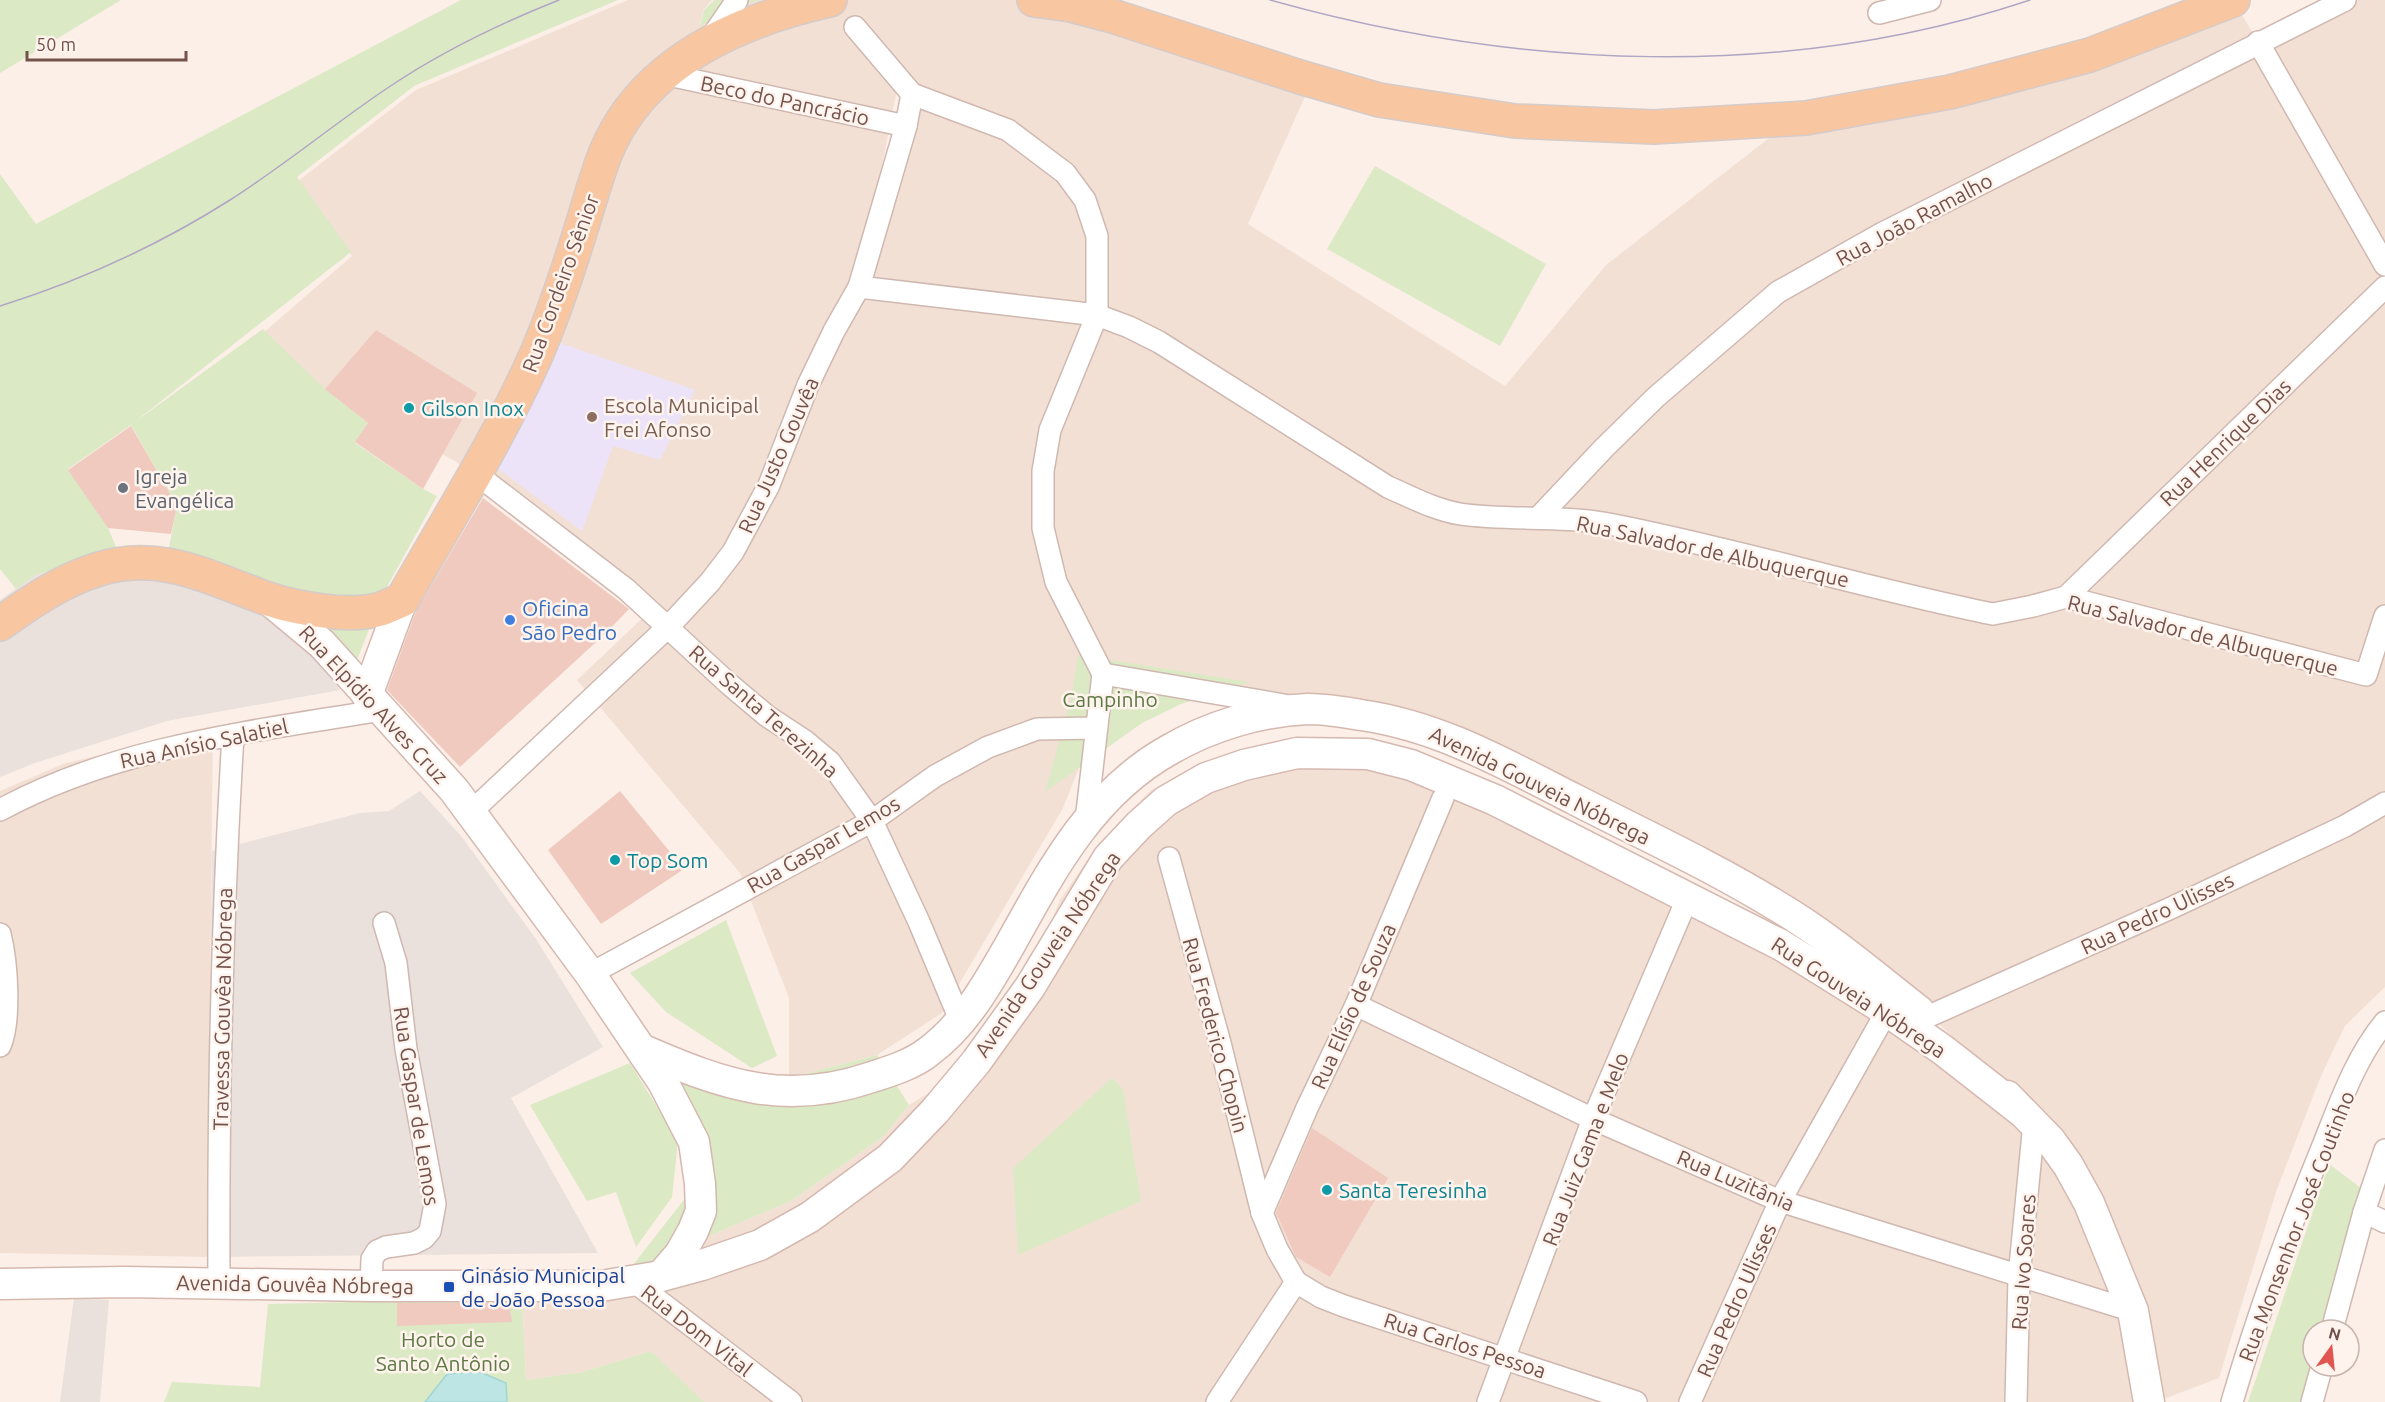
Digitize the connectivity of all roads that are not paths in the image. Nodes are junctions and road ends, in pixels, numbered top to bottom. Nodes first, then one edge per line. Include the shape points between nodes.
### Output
1 (737, 0) edge
2 (830, 0) edge
3 (1034, 0) edge
4 (1930, 0) edge
5 (2232, 0) edge
6 (2345, 0) edge
7 (1880, 13) dead end
8 (855, 27) dead end
9 (708, 42) junction
10 (2258, 42) junction
11 (664, 74) junction
12 (912, 94) junction
13 (906, 126) junction
14 (2385, 265) edge
15 (859, 287) junction
16 (2385, 287) edge
17 (1097, 315) junction
18 (475, 473) junction
19 (1538, 518) junction
20 (2066, 597) junction
21 (267, 598) junction
22 (402, 600) junction
23 (2385, 616) edge
24 (0, 624) edge
25 (669, 626) junction
26 (1102, 674) junction
27 (374, 703) junction
28 (1308, 709) junction
29 (1096, 728) junction
30 (233, 735) junction
31 (1443, 798) dead end
32 (2385, 802) edge
33 (0, 810) edge
34 (471, 812) junction
35 (1086, 820) junction
36 (872, 821) junction
37 (1169, 858) dead end
38 (1688, 897) junction
39 (384, 923) dead end
40 (0, 934) edge
41 (590, 974) junction
42 (1356, 1005) junction
43 (1887, 1011) junction
44 (1926, 1017) junction
45 (961, 1022) junction
46 (2385, 1023) edge
47 (0, 1046) edge
48 (643, 1050) junction
49 (2028, 1117) junction
50 (1593, 1119) junction
51 (2385, 1150) edge
52 (1780, 1201) junction
53 (2364, 1212) junction
54 (1262, 1213) junction
55 (2385, 1222) edge
56 (2019, 1277) junction
57 (647, 1278) junction
58 (1296, 1282) junction
59 (219, 1283) junction
60 (0, 1284) edge
61 (371, 1286) junction
62 (2133, 1311) junction
63 (2335, 1318) edge
64 (1506, 1358) junction
65 (2319, 1378) edge
66 (790, 1402) edge
67 (1217, 1402) edge
68 (1488, 1402) edge
69 (1636, 1402) edge
70 (1690, 1402) edge
71 (2016, 1402) edge
72 (2149, 1402) edge
73 (2232, 1402) edge
74 (2312, 1402) edge

1 - 9 street
2 - 9 main road, Rua Cordeiro Sênior via 757,20
3 - 5 main road via 1109,15 1379,100 1515,121 1654,127 1806,118 1950,92 2090,55
4 - 7 street
6 - 10 street, Rua João Ramalho
8 - 12 street
9 - 11 main road, Rua Cordeiro Sênior
10 - 14 street
10 - 19 street, Rua João Ramalho via 1881,234 1778,292 1656,398
11 - 13 street, Beco do Pancrácio
11 - 18 main road, Rua Cordeiro Sênior via 640,97 606,151 548,328
12 - 13 street, Rua Justo Gouvêa
12 - 17 street via 1008,130 1065,173 1085,200 1097,236
13 - 15 street, Rua Justo Gouvêa
15 - 17 street, Rua Salvador de Albuquerque
15 - 25 street, Rua Justo Gouvêa via 808,386 784,452 754,516 710,582
16 - 20 street, Rua Henrique Dias
17 - 19 street, Rua Salvador de Albuquerque via 1159,342 1388,487 1459,514
17 - 26 street via 1050,430 1042,471 1043,528 1056,582
18 - 22 main road, Rua Cordeiro Sênior
18 - 25 street, Rua Santa Terezinha via 579,551
19 - 20 street, Rua Salvador de Albuquerque via 1609,524 1993,614
20 - 23 street, Rua Salvador de Albuquerque via 2366,675
21 - 22 main road via 348,612 380,609
21 - 24 main road, Rua Elpídio Alves Cruz via 196,570 151,562 123,564 96,569 62,585
21 - 27 street, Rua Elpídio Alves Cruz via 321,644
22 - 27 street, Rua Cordeiro Sênior
25 - 34 street, Rua Justo Gouvêa
25 - 36 street, Rua Santa Terezinha via 736,690 830,762
26 - 28 street
26 - 29 street
27 - 30 street, Rua Anísio Salatiel
27 - 34 street, Rua Elpídio Alves Cruz
28 - 35 street, Avenida Gouveia Nóbrega via 1208,730 1167,751 1123,783
28 - 44 street, Avenida Gouveia Nóbrega via 1384,718 1431,731 1493,758 1777,906 1825,938
29 - 35 street
29 - 36 street, Rua Gaspar Lemos via 1037,729 988,747 934,776
30 - 33 street, Rua Anísio Salatiel via 119,760
30 - 59 street, Travessa Gouvêa Nóbrega via 219,1066
31 - 42 street, Rua Elísio de Souza
32 - 44 street, Rua Pedro Ulisses via 2345,826 2171,908
34 - 41 street, Rua Elpídio Alves Cruz
35 - 45 street, Avenida Gouveia Nóbrega
36 - 41 street, Rua Gaspar Lemos
36 - 45 street, Rua Santa Terezinha
37 - 54 street, Rua Frederico Chopin
38 - 43 street, Rua Gouveia Nóbrega via 1762,934
38 - 50 street, Rua Juiz Gama e Melo
38 - 57 street, Avenida Gouveia Nóbrega via 1470,788 1411,765 1368,754 1297,753 1206,778 1166,801 1108,858 1030,987 976,1062 890,1158 810,1217 760,1245
39 - 61 street, Rua Gaspar de Lemos via 396,963 406,1049 435,1204 430,1231 424,1238 377,1251 372,1259
40 - 47 street via 6,964
41 - 48 street, Rua Elpídio Alves Cruz
42 - 50 street, Rua Luzitânia
42 - 54 street, Rua Elísio de Souza
43 - 49 street, Rua Gouveia Nóbrega
43 - 52 street, Rua Pedro Ulisses
44 - 49 street, Rua Gouveia Nóbrega via 1956,1041
45 - 48 street, Avenida Gouveia Nóbrega via 926,1054 890,1071 850,1085 801,1093 731,1084
46 - 73 street, Rua Monsenhor José Coutinho via 2372,1038 2344,1094 2300,1203
48 - 57 street via 694,1142 701,1211 680,1254
49 - 56 street, Rua Ivo Soares
49 - 62 street, Rua Gouveia Nóbrega via 2068,1165 2089,1203
50 - 52 street, Rua Luzitânia
50 - 64 street, Rua Juiz Gama e Melo
51 - 53 street
52 - 56 street, Rua Luzitânia
52 - 70 street, Rua Pedro Ulisses
53 - 55 street
53 - 63 street
54 - 58 street, Rua Frederico Chopin
56 - 62 street, Rua Luzitânia
56 - 71 street, Rua Ivo Soares
57 - 61 street, Avenida Gouvêa Nóbrega via 573,1287
57 - 66 street, Rua Dom Vital
58 - 64 street, Rua Carlos Pessoa via 1344,1305
58 - 67 street
59 - 60 street, Avenida Gouvêa Nóbrega
59 - 61 street, Avenida Gouvêa Nóbrega
62 - 72 street, Rua Gouveia Nóbrega
64 - 68 street, Rua Juiz Gama e Melo
64 - 69 street, Rua Carlos Pessoa
65 - 74 street

